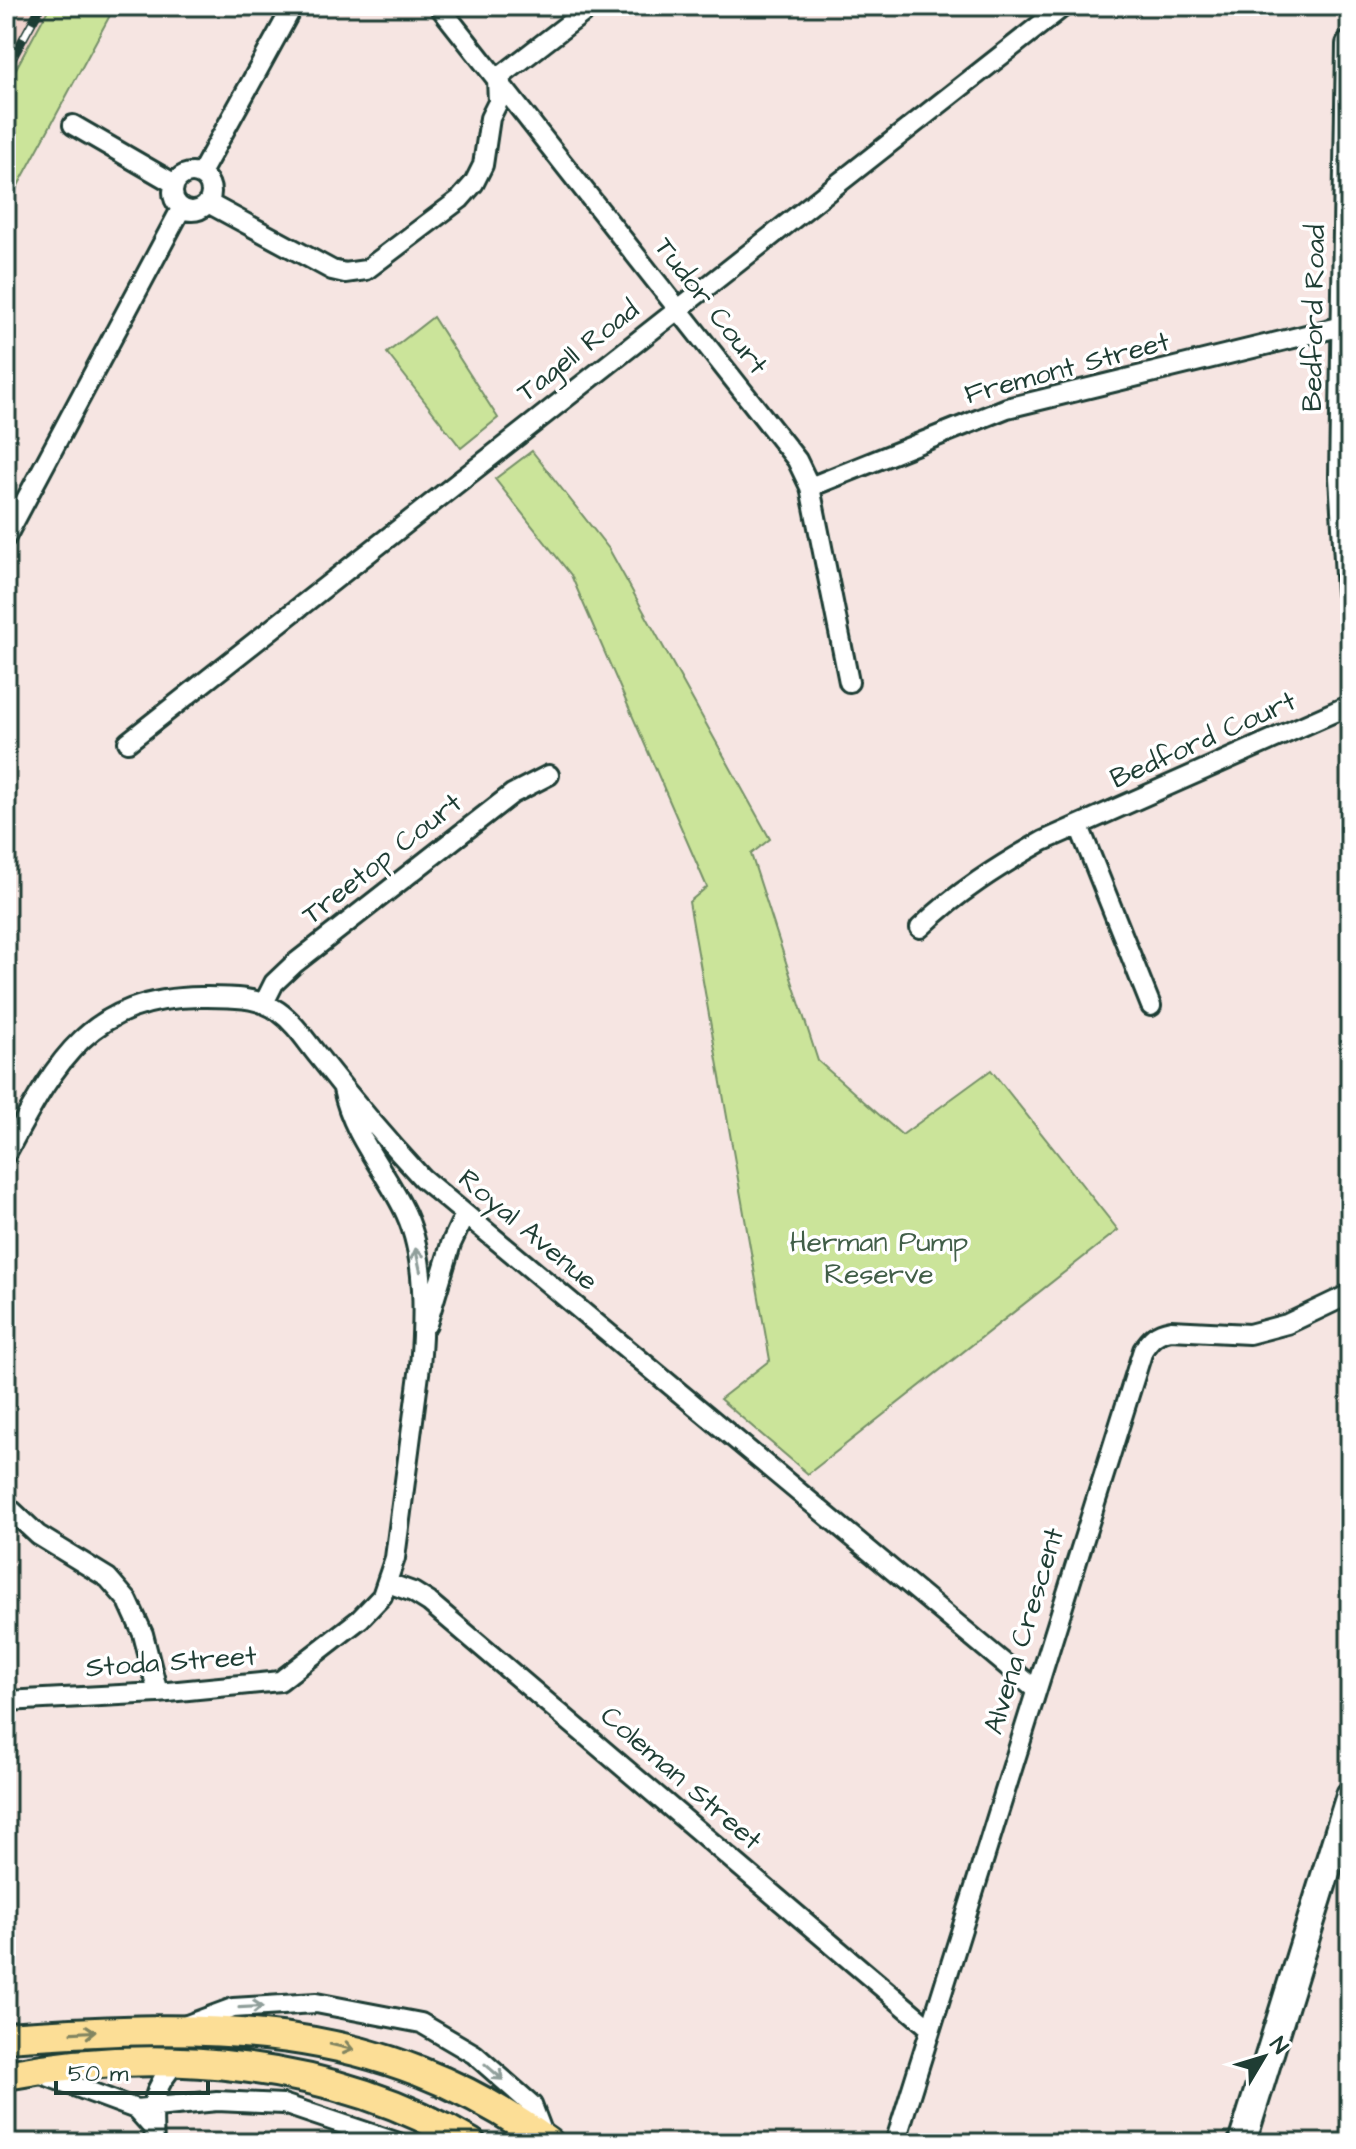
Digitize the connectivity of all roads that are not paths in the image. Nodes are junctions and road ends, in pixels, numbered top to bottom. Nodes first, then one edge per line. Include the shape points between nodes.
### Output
1 (293, 6) edge
2 (439, 6) edge
3 (592, 6) edge
4 (1064, 6) edge
5 (1350, 45) edge
6 (1350, 64) edge
7 (497, 79) junction
8 (73, 125) dead end
9 (200, 175) junction
10 (175, 184) junction
11 (208, 203) junction
12 (181, 209) junction
13 (677, 309) junction
14 (1347, 325) junction
15 (810, 487) junction
16 (6, 537) edge
17 (1350, 592) edge
18 (849, 682) dead end
19 (1350, 705) edge
20 (128, 742) dead end
21 (549, 775) dead end
22 (1079, 826) junction
23 (920, 928) dead end
24 (264, 1003) junction
25 (1151, 1006) dead end
26 (341, 1083) junction
27 (6, 1154) edge
28 (465, 1214) junction
29 (1350, 1294) edge
30 (423, 1338) junction
31 (6, 1505) edge
32 (388, 1583) junction
33 (1035, 1689) junction
34 (158, 1693) junction
35 (6, 1701) edge
36 (1350, 1795) edge
37 (930, 2028) junction
38 (177, 2029) junction
39 (6, 2037) edge
40 (177, 2062) junction
41 (19, 2072) edge
42 (144, 2109) junction
43 (153, 2136) edge
44 (547, 2142) edge
45 (399, 2143) edge
46 (471, 2143) edge
47 (895, 2143) edge
48 (1242, 2143) edge

1 - 9 street
2 - 7 street, Tudor Court
3 - 7 street
4 - 13 street, Tagell Road
5 - 6 main road, Bedford Road
6 - 14 main road, Bedford Road
7 - 11 street via 498,102 474,183 366,270 332,270
7 - 13 street, Tudor Court
8 - 10 street
9 - 10 street via 188,173
9 - 11 street via 210,184
10 - 12 street via 174,200
11 - 12 street via 193,212
12 - 16 street
13 - 15 street, Tudor Court via 797,460
13 - 20 street, Tagell Road
14 - 15 street, Fremont Street via 1007,408
14 - 17 main road, Bedford Road via 1343,477
15 - 18 street, Tudor Court
19 - 22 street, Bedford Court
21 - 24 street, Treetop Court via 512,794 294,964 274,983
22 - 23 street, Bedford Court via 1006,862
22 - 25 street
24 - 26 street, Royal Avenue via 291,1021
24 - 27 street, Royal Avenue via 173,997 107,1018 64,1058
26 - 28 street, Royal Avenue via 405,1160
30 -> 26 street, Stoda Street via 420,1269 407,1216 348,1114
28 - 30 street, Stoda Street
28 - 33 street, Royal Avenue
29 - 33 street, Alvena Crescent via 1287,1324 1249,1334 1171,1330 1151,1338 1134,1372
30 - 32 street, Stoda Street
31 - 34 street via 38,1535 108,1578 128,1601 143,1634
32 - 34 street, Stoda Street via 371,1610 280,1681
32 - 37 street, Coleman Street via 413,1592 441,1612
33 - 37 street, Alvena Crescent
34 - 35 street, Stoda Street
36 - 48 main road
37 - 47 street, Alvena Crescent
39 -> 38 main road
38 -> 44 main road via 306,2039 397,2062 498,2108
38 -> 44 street via 233,2008 316,2003 421,2023 474,2054 532,2105
40 - 41 main road
40 - 42 street
40 - 46 main road via 262,2069 330,2085 421,2116
41 - 42 street
42 - 43 street
42 - 45 street via 217,2101 283,2104

